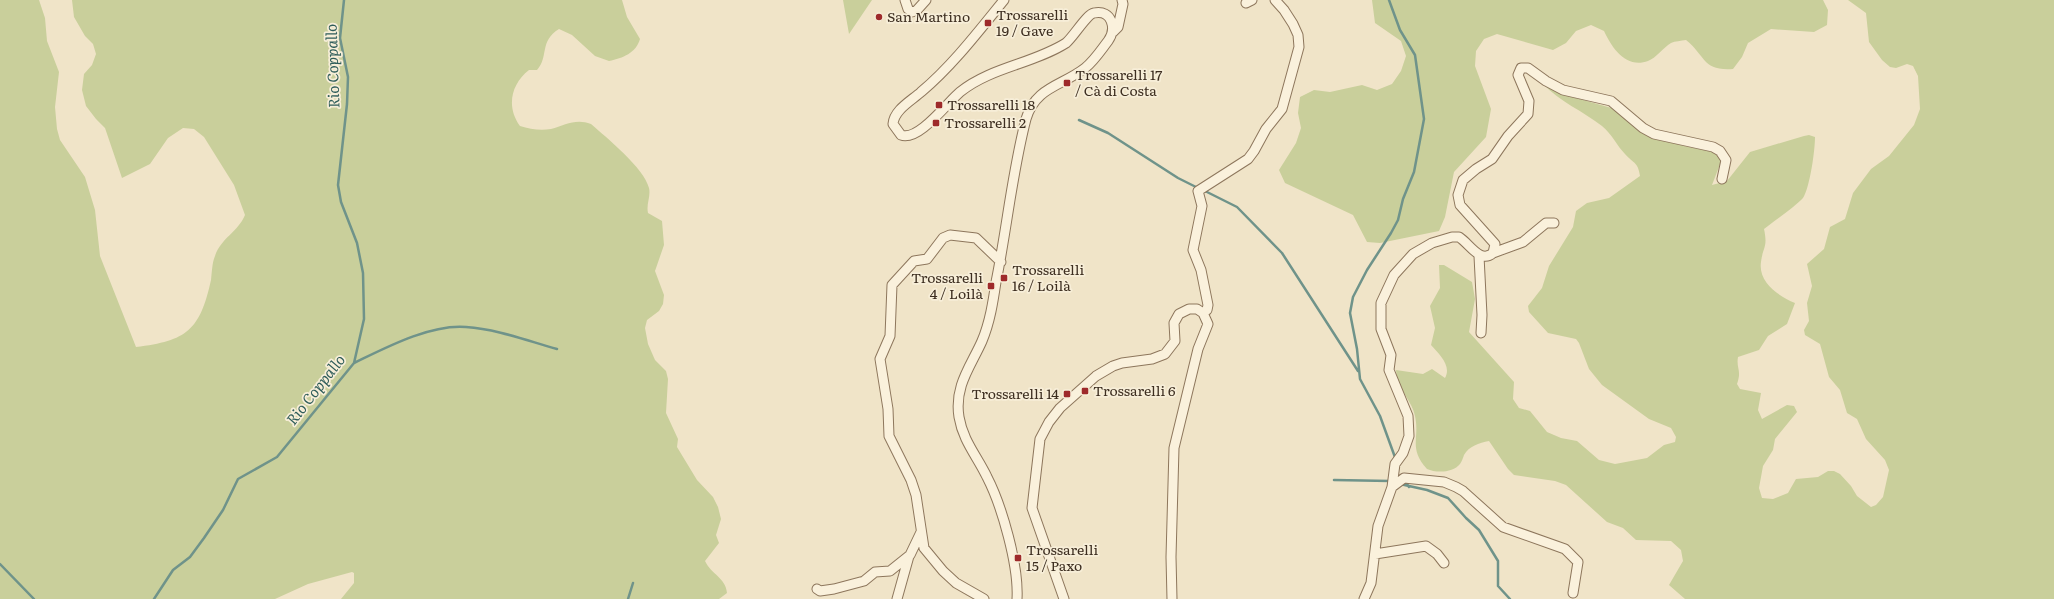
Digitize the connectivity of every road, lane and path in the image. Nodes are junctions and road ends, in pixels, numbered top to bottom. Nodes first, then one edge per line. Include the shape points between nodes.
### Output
1 (904, 0) edge
2 (926, 0) edge
3 (1004, 0) edge
4 (1122, 0) edge
5 (1275, 0) edge
6 (1113, 32) junction
7 (1722, 179) dead end
8 (1554, 223) dead end
9 (1493, 253) junction
10 (1479, 256) junction
11 (1001, 262) junction
12 (1203, 313) junction
13 (1481, 333) dead end
14 (1392, 487) junction
15 (922, 532) junction
16 (1375, 554) junction
17 (910, 555) junction
18 (1444, 563) dead end
19 (817, 589) dead end
20 (1573, 593) dead end
21 (897, 599) edge
22 (984, 599) edge
23 (1017, 599) edge
24 (1064, 599) edge
25 (1172, 599) edge
26 (1364, 599) edge

1 - 2 street via 910,11 917,10
3 - 6 street via 943,71 895,115 893,124 901,135 908,137 916,134 960,92 980,79 1066,43 1078,31 1088,15 1106,15 1112,22
4 - 6 street via 1118,27
5 - 12 street via 1293,24 1299,38 1298,51 1282,109 1266,129 1252,156 1198,191 1202,206 1193,250 1206,292 1208,308
6 - 11 street via 1085,68 1051,87 1032,104 1026,118 1015,174
7 - 9 street via 1726,160 1720,151 1713,147 1654,134 1611,101 1563,90 1528,68 1521,68 1518,75 1528,101 1528,114 1492,159 1463,180 1458,195 1460,205 1495,244
8 - 9 street via 1546,223 1523,242
9 - 10 street via 1485,257
10 - 13 street
10 - 14 street via 1459,236 1432,243 1402,265 1384,295 1380,311 1391,355 1389,370 1408,416 1409,436 1403,453 1395,464
11 - 15 street via 976,238 950,235 943,238 927,259 914,261 892,285 890,336 880,358 888,409 889,436 913,486 919,506
11 - 23 street via 982,340 964,374 959,416 967,445 987,476 1005,526 1017,569
12 - 24 street via 1193,308 1185,309 1179,314 1174,323 1175,341 1166,354 1152,359 1122,363 1096,376 1060,408 1040,439 1032,508
12 - 25 street via 1208,321 1208,327 1198,349 1174,448
14 - 16 street via 1378,526
14 - 20 street via 1404,478 1444,482 1456,487 1503,527 1566,549 1578,562
15 - 17 street
15 - 22 street via 924,548 942,570 968,591
16 - 18 street via 1426,546
16 - 26 street via 1371,583
17 - 19 street via 890,571 874,572 860,582 825,591
17 - 21 street

